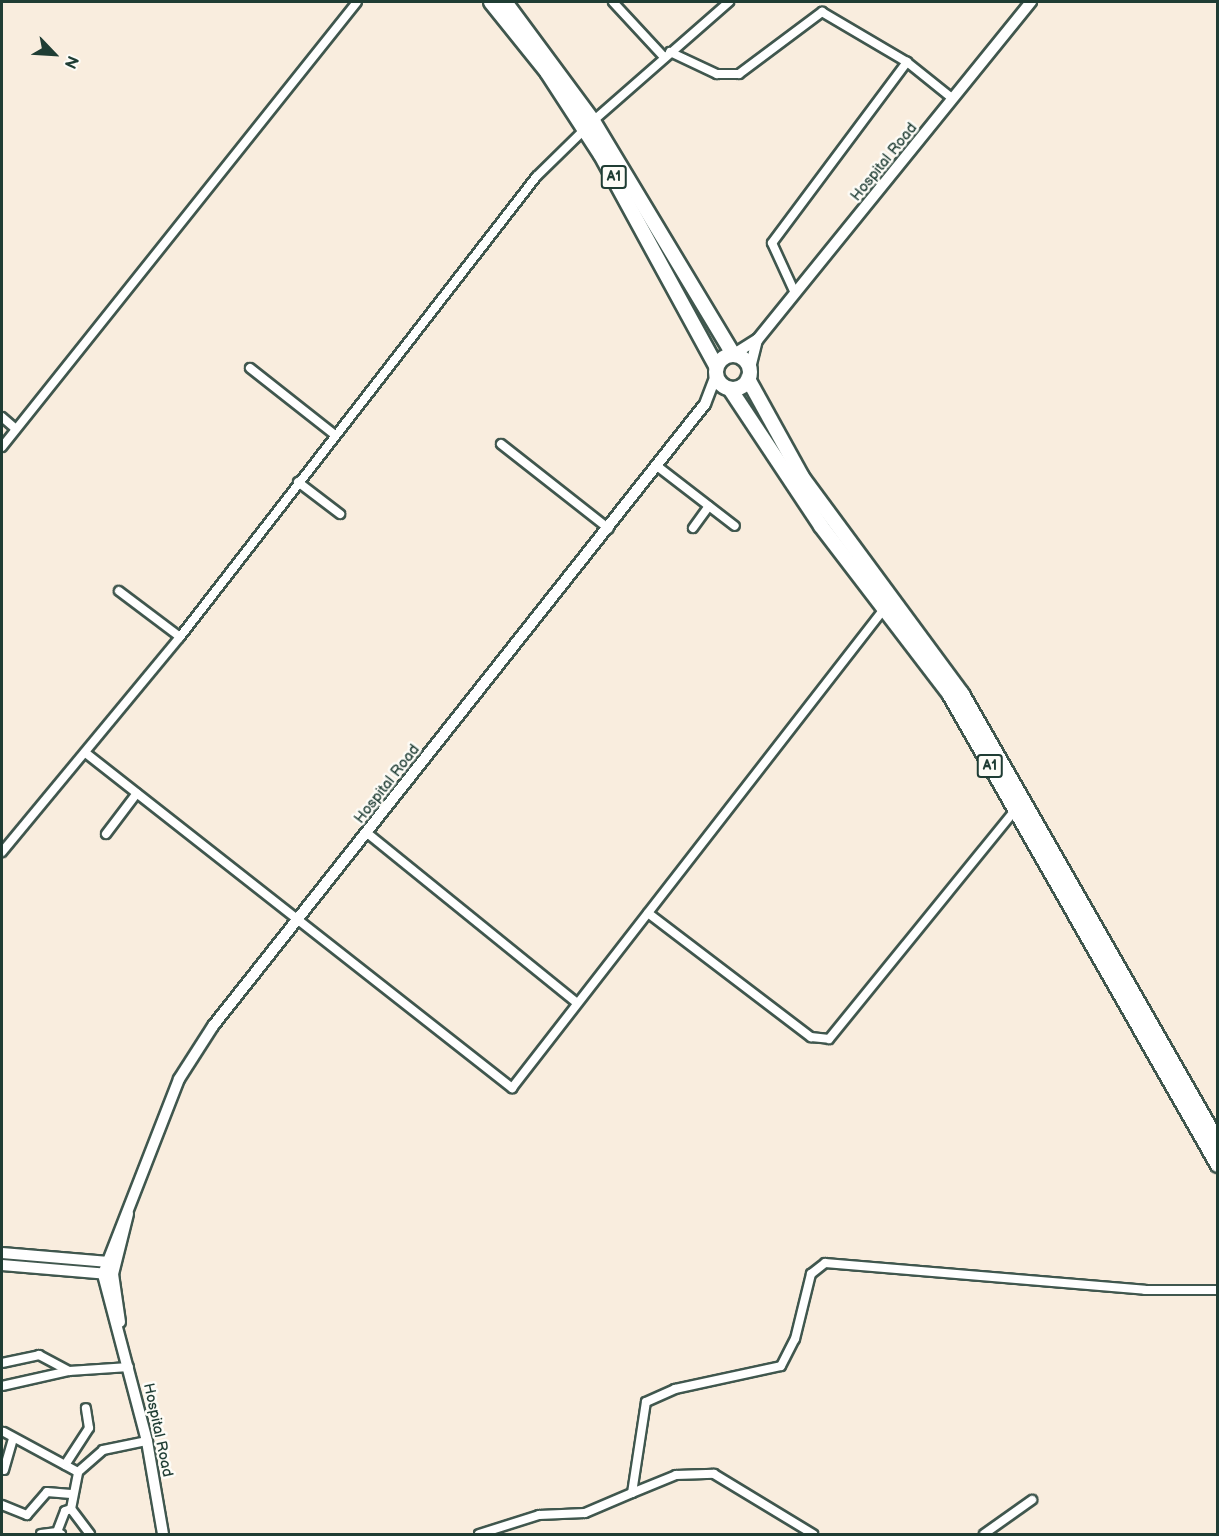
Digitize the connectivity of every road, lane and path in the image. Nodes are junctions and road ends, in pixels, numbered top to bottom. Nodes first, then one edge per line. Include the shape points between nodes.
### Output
1 (357, 2) edge
2 (491, 2) edge
3 (505, 2) edge
4 (613, 2) edge
5 (729, 2) edge
6 (1031, 2) edge
7 (667, 55) junction
8 (907, 62) junction
9 (952, 98) junction
10 (589, 125) junction
11 (795, 293) junction
12 (758, 339) junction
13 (736, 352) junction
14 (250, 368) dead end
15 (716, 370) junction
16 (749, 374) junction
17 (729, 389) junction
18 (705, 404) junction
19 (2, 417) edge
20 (16, 429) junction
21 (335, 435) junction
22 (501, 444) dead end
23 (2, 447) edge
24 (657, 466) junction
25 (298, 482) junction
26 (709, 506) junction
27 (340, 514) dead end
28 (735, 526) dead end
29 (693, 528) dead end
30 (609, 529) junction
31 (118, 591) dead end
32 (884, 609) junction
33 (180, 637) junction
34 (87, 754) junction
35 (136, 793) junction
36 (1015, 810) junction
37 (367, 833) junction
38 (106, 834) dead end
39 (3, 846) edge
40 (648, 913) junction
41 (297, 921) junction
42 (577, 1003) junction
43 (1218, 1142) edge
44 (1218, 1165) edge
45 (2, 1253) edge
46 (109, 1262) junction
47 (2, 1265) edge
48 (61, 1265) junction
49 (108, 1274) junction
50 (1218, 1290) edge
51 (2, 1362) edge
52 (129, 1367) junction
53 (69, 1371) junction
54 (2, 1386) edge
55 (86, 1408) dead end
56 (4, 1432) dead end
57 (13, 1439) junction
58 (147, 1441) junction
59 (65, 1465) junction
60 (3, 1470) dead end
61 (78, 1472) junction
62 (632, 1493) junction
63 (71, 1494) junction
64 (1032, 1500) dead end
65 (2, 1505) edge
66 (71, 1509) junction
67 (59, 1533) edge
68 (41, 1534) edge
69 (90, 1534) edge
70 (163, 1534) edge
71 (479, 1534) edge
72 (813, 1534) edge
73 (984, 1534) edge

1 - 20 street
2 - 10 highway, A1
3 - 10 highway, A1
4 - 7 street
5 - 7 street
6 - 9 street, Hospital Road
7 - 8 street via 717,74 739,74 822,12
7 - 10 street
8 - 9 street
8 - 11 street via 772,243
9 - 11 street, Hospital Road
10 - 13 highway, A1 via 721,339
10 - 15 highway, A1
10 - 21 street via 536,177
11 - 12 street, Hospital Road
12 - 13 street
12 - 16 street
13 - 15 highway
13 - 16 highway
14 - 21 street
15 - 17 highway
15 - 18 street
16 - 17 highway
16 - 43 highway, A1 via 802,477 967,703
17 - 18 street
17 - 32 highway, A1
18 - 24 street, Hospital Road
19 - 20 street
20 - 23 street
21 - 25 street
22 - 30 street
24 - 26 street
24 - 30 street, Hospital Road
25 - 27 street
25 - 33 street
26 - 28 street
26 - 29 street
30 - 37 street, Hospital Road
31 - 33 street
32 - 36 highway, A1 via 937,676
32 - 40 street
33 - 34 street
34 - 35 street
34 - 39 street
35 - 38 street
35 - 41 street
36 - 40 street via 829,1039 811,1037
36 - 44 highway, A1
37 - 41 street, Hospital Road
37 - 42 street
40 - 42 street
41 - 42 street via 512,1088
41 - 46 street, Hospital Road via 195,1053
45 - 48 street
46 - 48 street
46 - 49 street, Hospital Road
47 - 48 street
48 - 49 street
49 - 52 street, Hospital Road
50 - 62 street via 1145,1290 930,1267 821,1264 811,1274 795,1339 781,1366 675,1389 646,1402
51 - 53 street via 39,1355
52 - 53 street
52 - 58 street, Hospital Road
53 - 54 street
55 - 59 street via 89,1428
56 - 57 street
57 - 59 street
57 - 60 street
58 - 61 street via 103,1450
58 - 70 street, Hospital Road
59 - 61 street
61 - 63 street
62 - 71 street via 585,1512 539,1515
62 - 72 street via 676,1475 714,1474
63 - 65 street via 47,1492 27,1515
63 - 66 street
64 - 73 street
66 - 67 street
66 - 69 street
67 - 68 street

